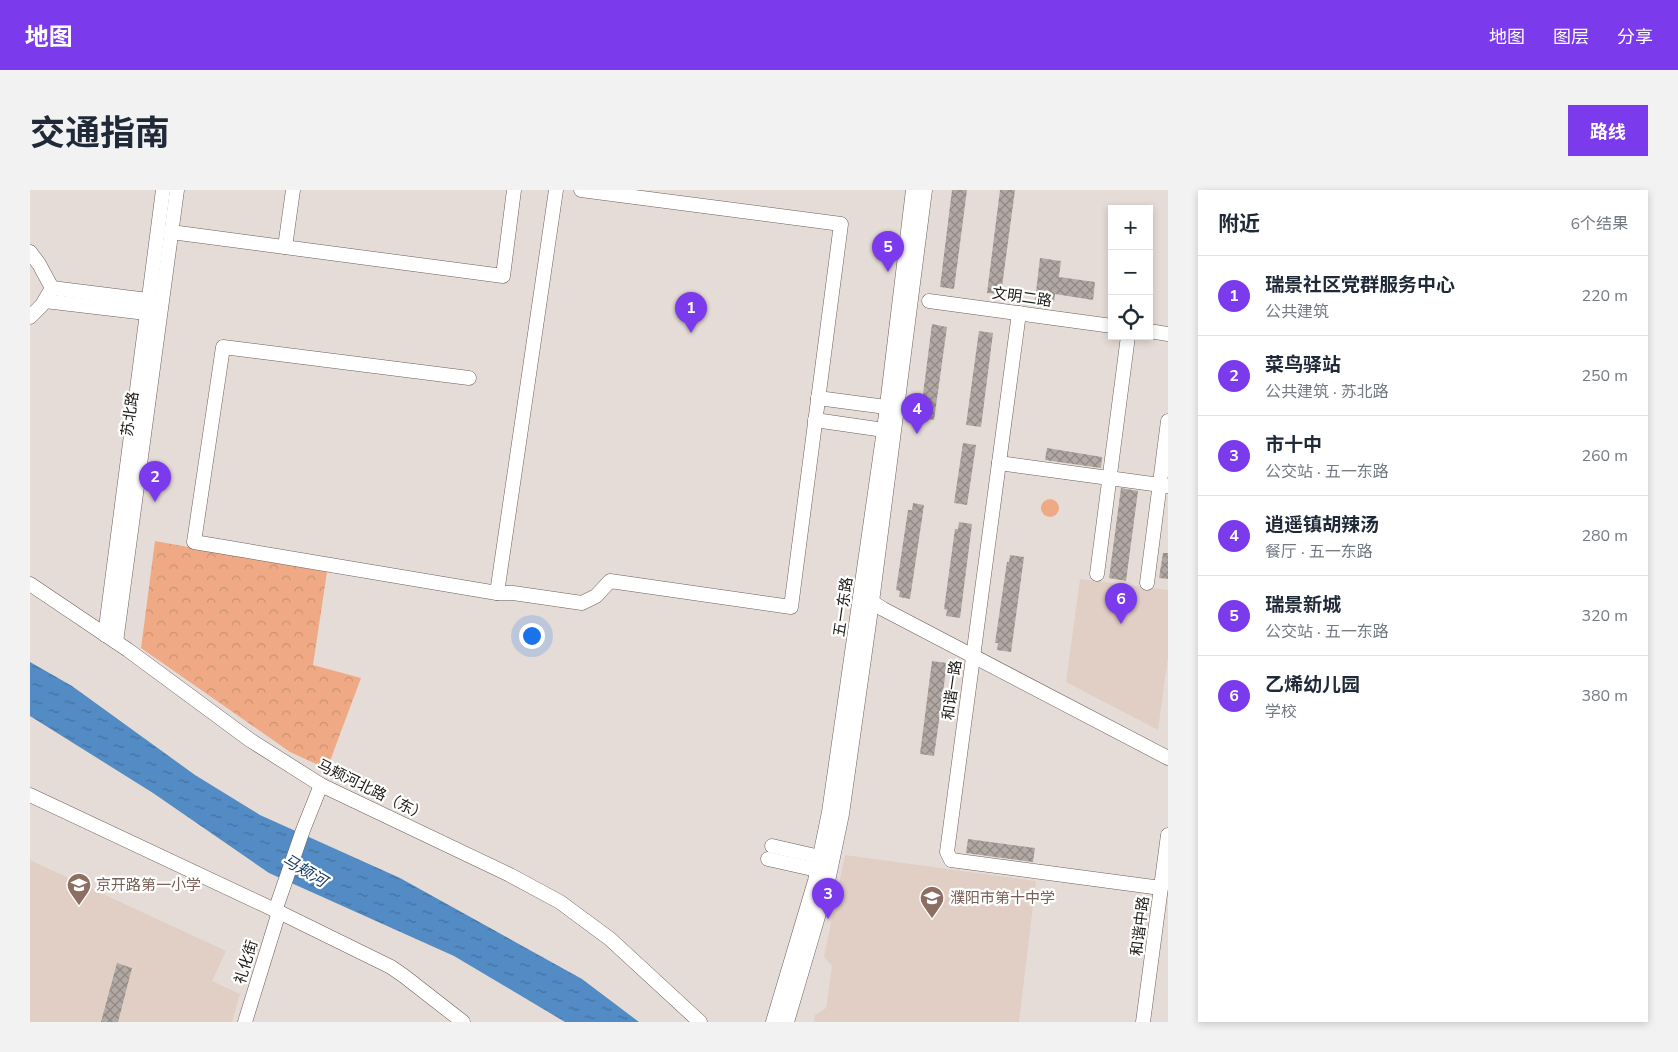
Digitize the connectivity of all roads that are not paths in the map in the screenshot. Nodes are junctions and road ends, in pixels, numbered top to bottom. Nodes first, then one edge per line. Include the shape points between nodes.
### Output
1 (163, 190) edge
2 (177, 190) edge
3 (292, 190) edge
4 (514, 190) edge
5 (556, 190) edge
6 (581, 190) edge
7 (913, 190) edge
8 (926, 190) edge
9 (171, 232) junction
10 (285, 247) junction
11 (30, 252) edge
12 (48, 294) junction
13 (929, 301) dead end
14 (147, 307) junction
15 (1019, 313) junction
16 (30, 316) edge
17 (1108, 325) edge
18 (1153, 332) edge
19 (1168, 334) edge
20 (1127, 340) edge
21 (469, 378) dead end
22 (818, 398) junction
23 (886, 407) junction
24 (815, 420) junction
25 (1168, 421) edge
26 (884, 430) junction
27 (999, 463) junction
28 (1110, 478) junction
29 (1164, 485) edge
30 (1097, 574) dead end
31 (1147, 583) dead end
32 (30, 584) edge
33 (497, 593) junction
34 (867, 598) junction
35 (110, 638) junction
36 (973, 656) junction
37 (1168, 758) edge
38 (321, 785) junction
39 (30, 795) edge
40 (1168, 835) edge
41 (770, 852) dead end
42 (819, 864) junction
43 (1161, 888) junction
44 (277, 911) junction
45 (245, 1022) edge
46 (462, 1022) edge
47 (700, 1022) edge
48 (774, 1022) edge
49 (788, 1022) edge
50 (1144, 1022) edge

1 - 14 street, 苏北路
2 - 9 street, 苏北路
3 - 10 street
4 - 10 street via 503,276
5 - 33 street
6 - 22 street via 841,224
7 - 23 street, 五一东路
8 - 34 street, 五一东路
9 - 10 street
9 - 35 street, 苏北路
11 - 12 street via 39,264
12 - 14 street
12 - 16 street
13 - 15 street, 文明二路
14 - 35 street, 苏北路
15 - 17 street, 文明二路
15 - 27 street, 和谐一路
18 - 19 street
20 - 28 street
21 - 33 street via 222,346 194,542
22 - 23 street
22 - 24 street
23 - 26 street, 五一东路
24 - 26 street
24 - 33 street via 791,607 610,581 596,596 582,603
25 - 29 street
26 - 34 street, 五一东路
27 - 28 street
27 - 36 street, 和谐一路
28 - 29 street
28 - 30 street
29 - 31 street
32 - 35 street, 马颊河北路（东）
34 - 36 street
34 - 42 street, 五一东路
34 - 49 street, 五一东路 via 842,814 827,886
35 - 38 street, 马颊河北路（东） via 250,740
36 - 37 street
36 - 43 street, 和谐一路 via 947,852 951,860
38 - 44 street, 礼化街
38 - 47 street, 马颊河北路（东） via 560,902 610,939
39 - 44 street
40 - 43 street, 和谐中路
41 - 42 street
42 - 48 street, 五一东路
43 - 50 street, 和谐中路
44 - 45 street, 礼化街
44 - 46 street via 391,968

